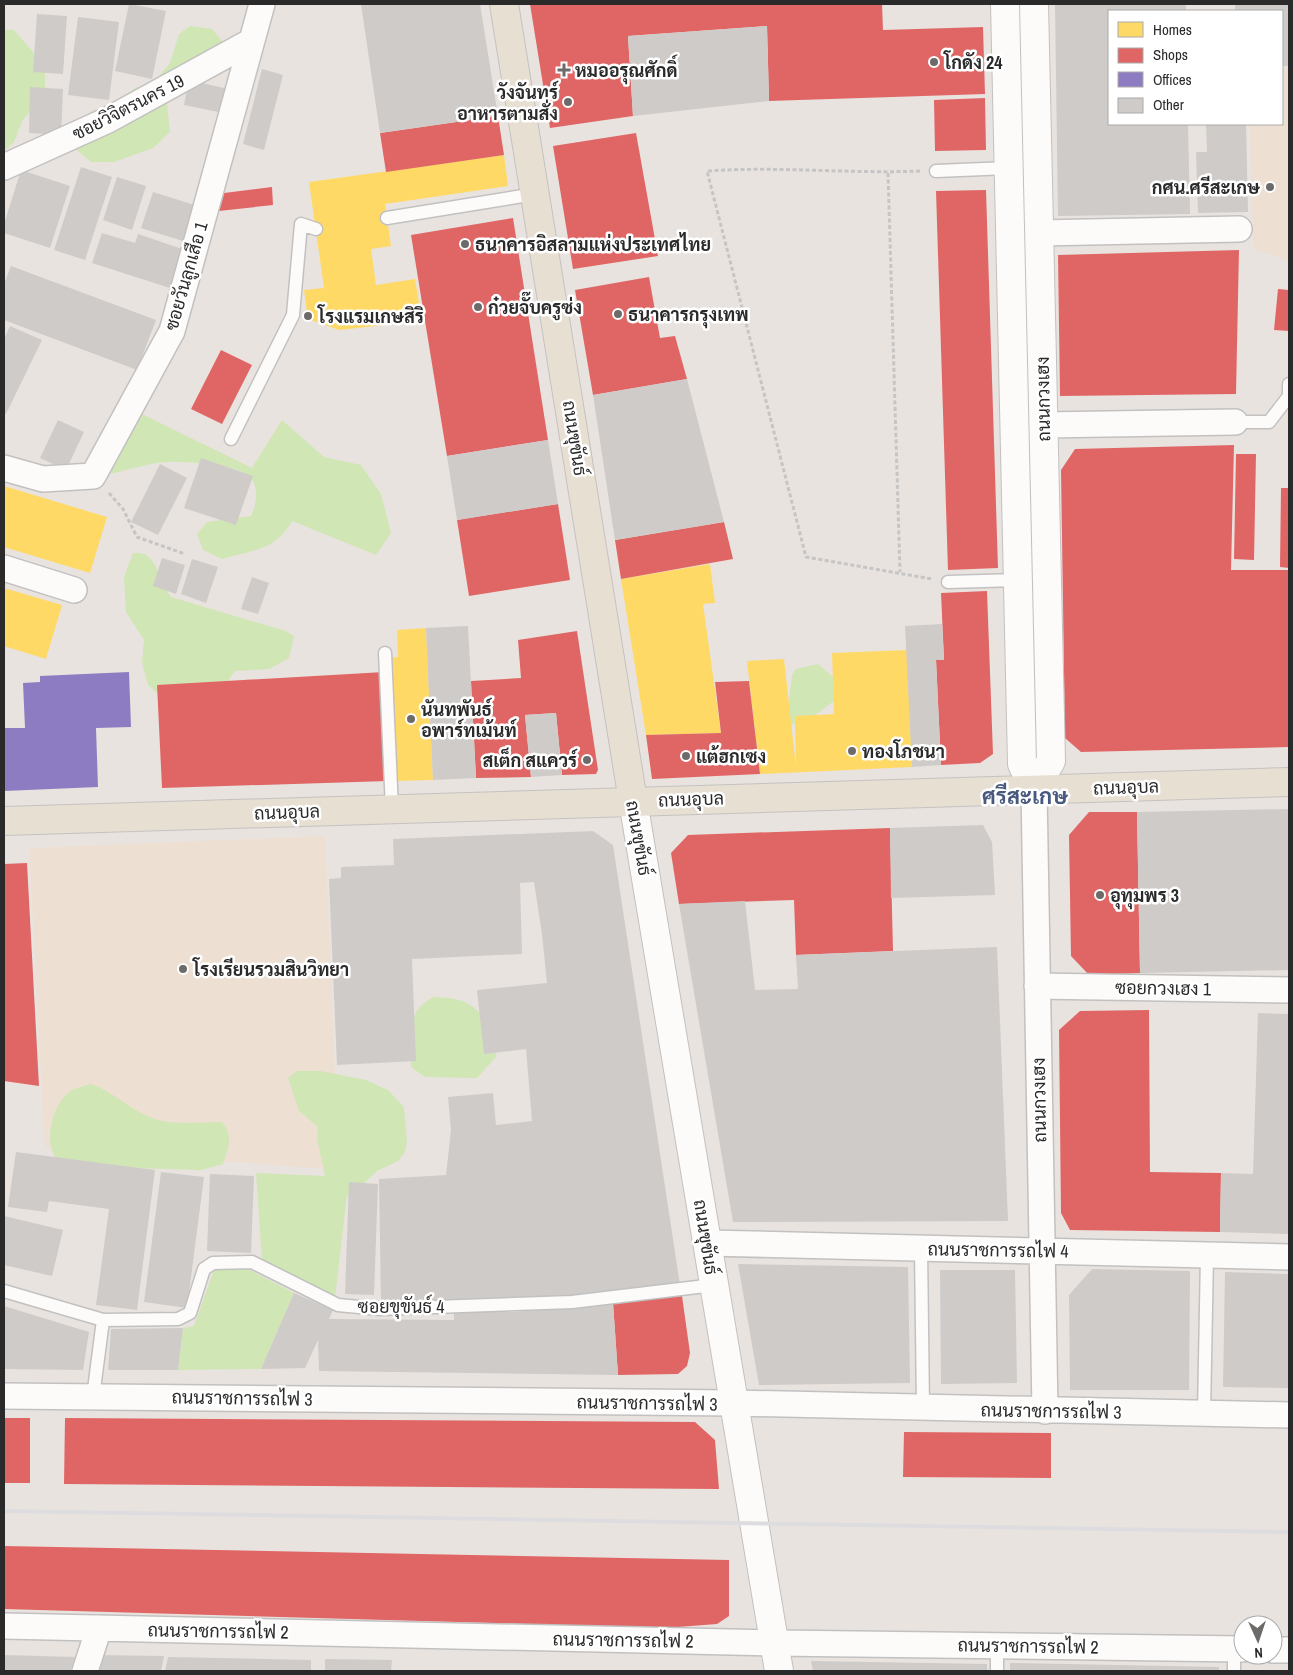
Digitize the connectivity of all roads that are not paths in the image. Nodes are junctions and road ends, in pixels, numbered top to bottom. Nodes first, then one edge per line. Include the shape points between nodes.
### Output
1 (262, 4) edge
2 (504, 4) edge
3 (1004, 4) edge
4 (1034, 4) edge
5 (250, 42) junction
6 (4, 167) edge
7 (1008, 168) junction
8 (936, 171) road end
9 (535, 194) junction
10 (387, 218) dead end
11 (316, 229) dead end
12 (1239, 229) dead end
13 (1039, 233) junction
14 (1289, 384) edge
15 (1235, 422) joint
16 (1043, 426) junction
17 (231, 439) dead end
18 (4, 468) edge
19 (4, 568) edge
20 (1018, 580) junction
21 (948, 582) road end
22 (74, 590) dead end
23 (385, 653) dead end
24 (1289, 782) edge
25 (1034, 790) junction
26 (633, 801) junction
27 (392, 808) junction
28 (4, 821) edge
29 (1037, 986) junction
30 (1289, 990) edge
31 (708, 1243) junction
32 (921, 1248) junction
33 (1042, 1251) junction
34 (1207, 1255) junction
35 (1289, 1257) edge
36 (714, 1285) junction
37 (4, 1291) edge
38 (103, 1320) junction
39 (4, 1396) edge
40 (93, 1397) junction
41 (734, 1403) junction
42 (923, 1409) junction
43 (1045, 1411) junction
44 (1204, 1413) junction
45 (1289, 1415) edge
46 (4, 1626) edge
47 (99, 1628) junction
48 (775, 1643) junction
49 (998, 1646) junction
50 (1233, 1657) edge
51 (86, 1671) edge
52 (779, 1671) edge
53 (997, 1671) edge

1 - 5 street, ซอยวันลูกเสือ 1
2 - 9 main road, ถนนขุขันธ์
3 - 7 street, ถนนกวงเฮง
4 - 13 street, ถนนกวงเฮง
5 - 6 street, ซอยวิจิตรนคร 19 via 108,120
5 - 18 street, ซอยวันลูกเสือ 1 via 172,331 93,476 43,479
7 - 8 lane
7 - 20 street, ถนนกวงเฮง
9 - 10 lane
9 - 26 main road, ถนนขุขันธ์
11 - 17 lane via 301,224 293,315
12 - 13 street
13 - 16 street, ถนนกวงเฮง
14 - 15 lane via 1289,396 1269,422
15 - 16 street
16 - 25 street, ถนนกวงเฮง via 1051,761
19 - 22 street
20 - 21 lane
20 - 25 street, ถนนกวงเฮง via 1022,764
23 - 27 lane
24 - 25 main road, ถนนอุบล
25 - 26 main road, ถนนอุบล
25 - 29 street, ถนนกวงเฮง
26 - 27 main road, ถนนอุบล
26 - 31 street, ถนนขุขันธ์
27 - 28 main road, ถนนอุบล
29 - 30 street, ซอยกวงเฮง 1
29 - 33 street, ถนนกวงเฮง
31 - 32 street, ถนนราชการรถไฟ 4
31 - 36 street, ถนนขุขันธ์
32 - 33 street, ถนนราชการรถไฟ 4
32 - 42 lane
33 - 34 street, ถนนราชการรถไฟ 4
33 - 43 street, ถนนกวงเฮง
34 - 35 street, ถนนราชการรถไฟ 4
34 - 44 lane
36 - 38 lane, ซอยขุขันธ์ 4 via 572,1302 380,1309 338,1305 252,1262 213,1263 204,1269 190,1313 178,1319
36 - 41 street, ถนนขุขันธ์
37 - 38 lane, ซอยขุขันธ์ 4
38 - 40 lane
39 - 40 street, ถนนราชการรถไฟ 3
40 - 41 street, ถนนราชการรถไฟ 3
41 - 42 street, ถนนราชการรถไฟ 3
41 - 48 street, ถนนขุขันธ์
42 - 43 street, ถนนราชการรถไฟ 3
43 - 44 street, ถนนราชการรถไฟ 3
44 - 45 street, ถนนราชการรถไฟ 3
46 - 47 street, ถนนราชการรถไฟ 2
47 - 48 street, ถนนราชการรถไฟ 2
47 - 51 street
48 - 49 street, ถนนราชการรถไฟ 2
48 - 52 street, ถนนขุขันธ์
49 - 50 street, ถนนราชการรถไฟ 2
49 - 53 lane

